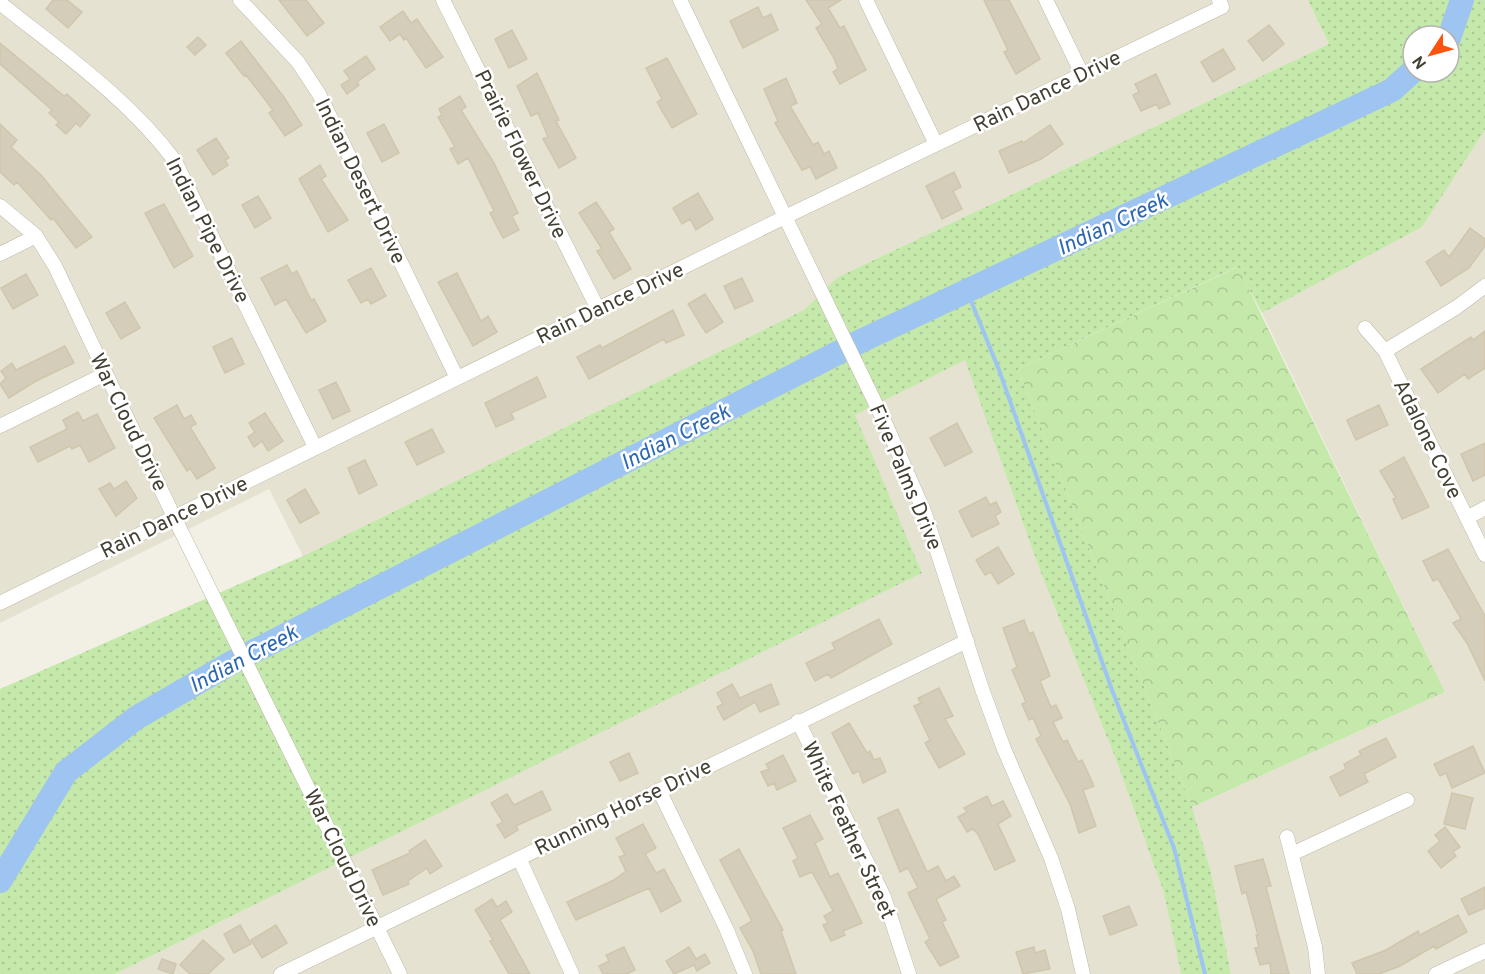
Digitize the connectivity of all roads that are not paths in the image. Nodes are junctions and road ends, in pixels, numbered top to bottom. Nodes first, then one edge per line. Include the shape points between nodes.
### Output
1 (240, 0) edge
2 (443, 0) edge
3 (680, 0) edge
4 (866, 0) edge
5 (1046, 0) edge
6 (0, 3) edge
7 (1220, 3) edge
8 (1082, 74) junction
9 (936, 144) junction
10 (0, 206) edge
11 (785, 217) junction
12 (36, 236) junction
13 (0, 254) edge
14 (1485, 286) edge
15 (598, 309) junction
16 (1365, 328) dead end
17 (1385, 351) junction
18 (105, 374) junction
19 (457, 378) junction
20 (0, 426) edge
21 (315, 447) junction
22 (1485, 508) edge
23 (174, 516) junction
24 (1467, 518) junction
25 (1485, 555) edge
26 (0, 603) edge
27 (966, 641) junction
28 (798, 721) junction
29 (659, 790) junction
30 (1407, 800) dead end
31 (1287, 837) dead end
32 (1292, 854) junction
33 (519, 858) junction
34 (378, 927) junction
35 (1485, 951) edge
36 (281, 974) edge
37 (400, 974) edge
38 (572, 974) edge
39 (745, 974) edge
40 (909, 974) edge
41 (1083, 974) edge
42 (1318, 974) edge
43 (1436, 974) edge

1 - 19 street, Indian Desert Drive via 298,62 319,94
2 - 15 street, Prairie Flower Drive
3 - 11 street, Five Palms Drive
4 - 9 street
5 - 8 street
6 - 21 street, Indian Pipe Drive via 117,98 157,137 175,161
7 - 8 street, Rain Dance Drive
8 - 9 street, Rain Dance Drive
9 - 11 street, Rain Dance Drive
10 - 12 street, War Cloud Drive
11 - 15 street, Rain Dance Drive
11 - 27 street, Five Palms Drive via 924,511
12 - 13 street
12 - 18 street, War Cloud Drive via 55,266
14 - 17 street
15 - 19 street, Rain Dance Drive
16 - 17 street, Adalone Cove
17 - 24 street, Adalone Cove
18 - 20 street
18 - 23 street, War Cloud Drive
19 - 21 street, Rain Dance Drive
21 - 23 street, Rain Dance Drive
22 - 24 street
23 - 26 street, Rain Dance Drive
23 - 34 street, War Cloud Drive
24 - 25 street, Adalone Cove
27 - 28 street, Running Horse Drive
27 - 41 street, Five Palms Drive via 1004,749 1051,858
28 - 29 street, Running Horse Drive
28 - 40 street, White Feather Street via 884,897
29 - 33 street, Running Horse Drive
29 - 39 street
30 - 32 street
31 - 32 street
32 - 42 street
33 - 34 street, Running Horse Drive
33 - 38 street
34 - 36 street, Running Horse Drive
34 - 37 street, War Cloud Drive
35 - 43 street

